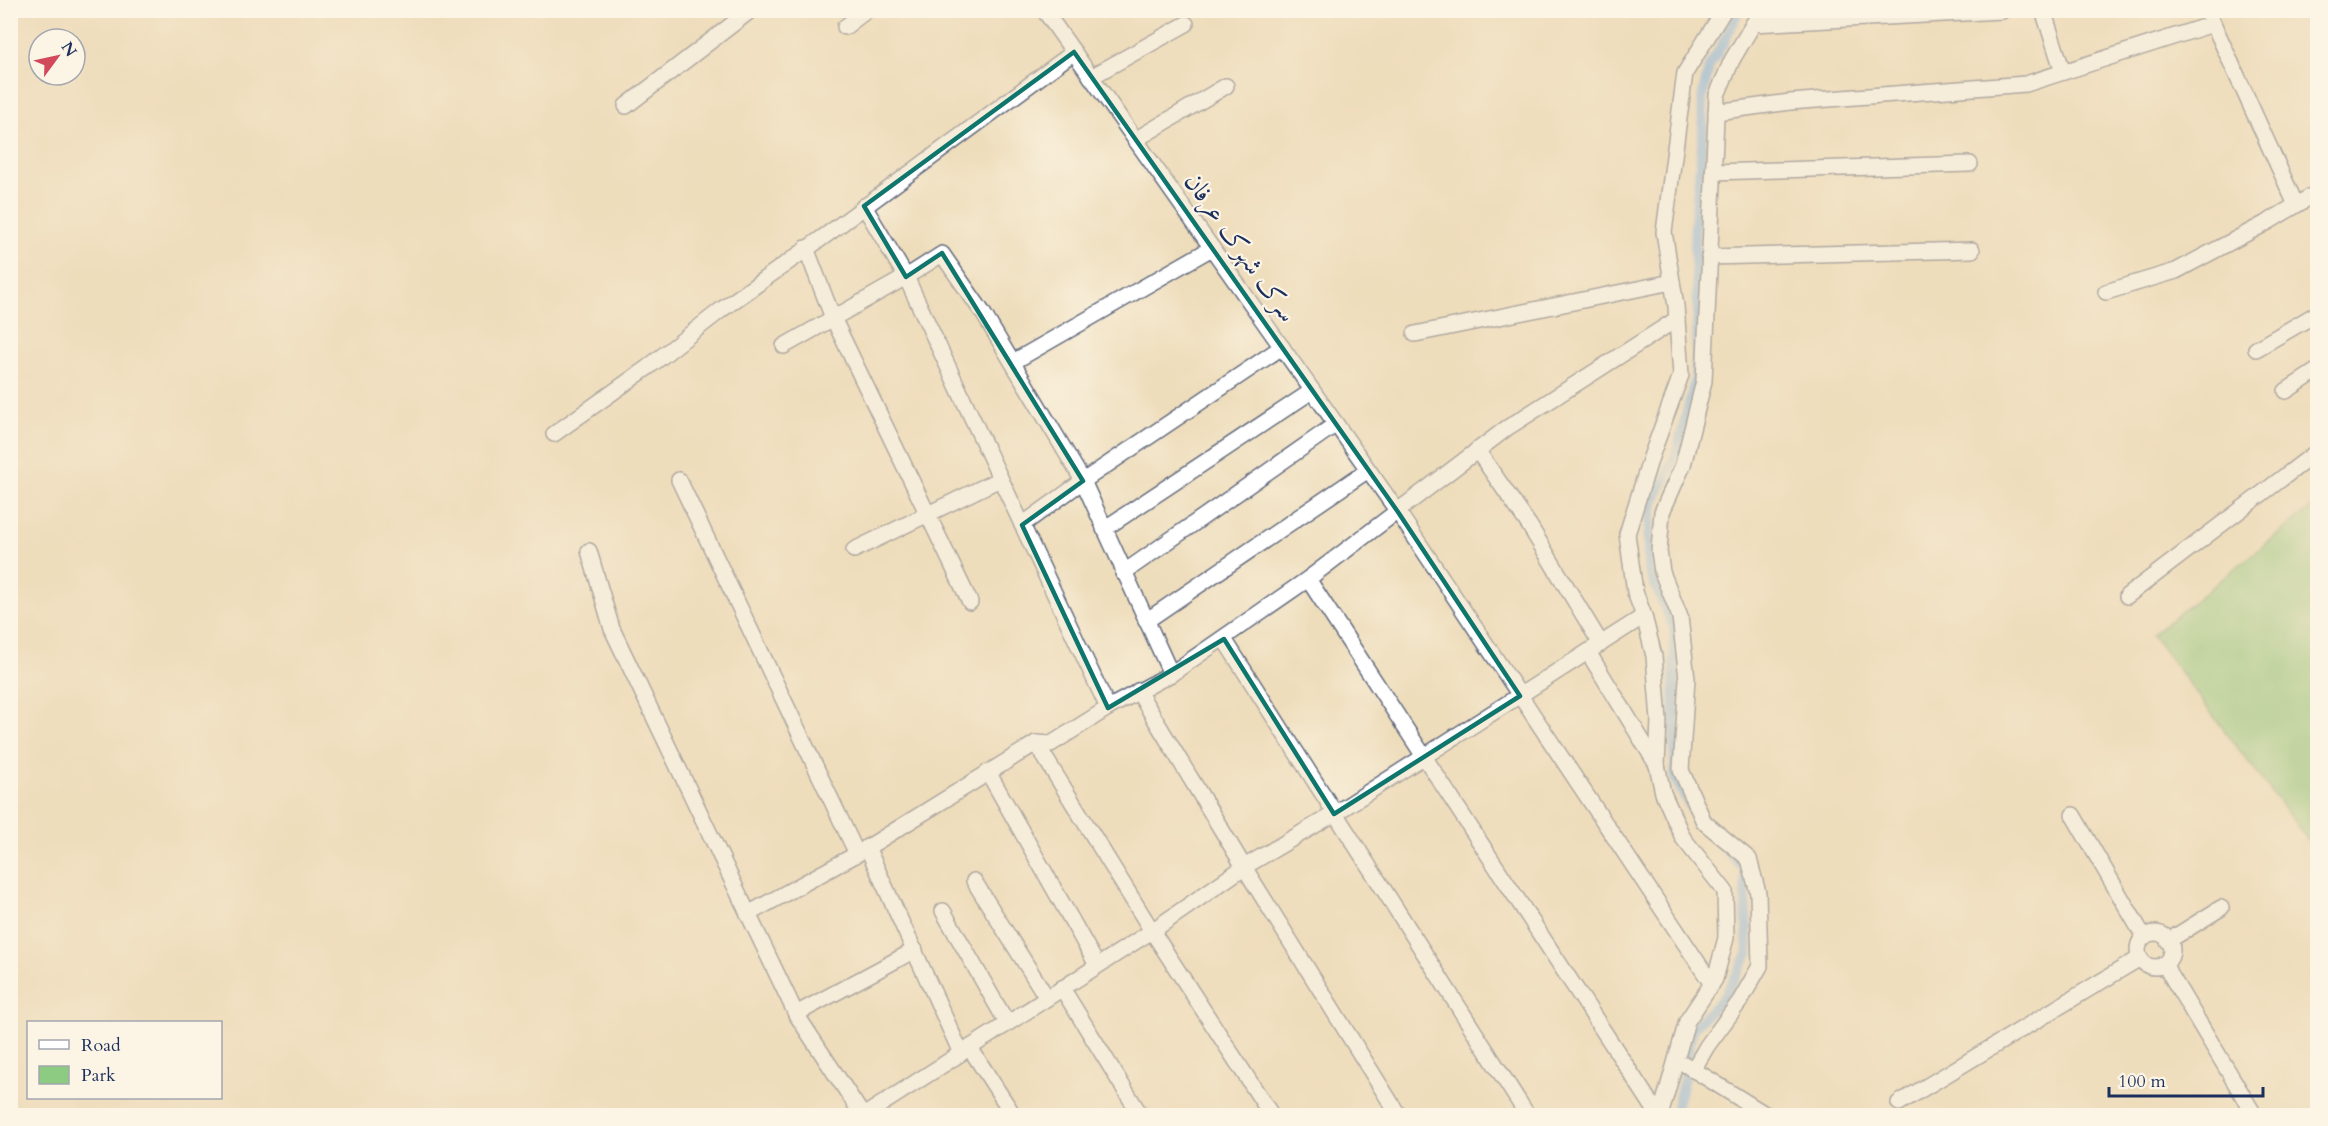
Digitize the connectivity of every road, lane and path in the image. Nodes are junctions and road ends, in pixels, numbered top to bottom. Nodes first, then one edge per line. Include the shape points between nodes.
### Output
1 (751, 10) edge
2 (867, 10) edge
3 (1044, 10) edge
4 (1724, 10) edge
5 (2043, 10) edge
6 (2002, 11) edge
7 (1756, 17) edge
8 (2210, 17) edge
9 (1186, 24) dead end
10 (845, 27) dead end
11 (1074, 52) junction
12 (2063, 72) junction
13 (1091, 77) junction
14 (1226, 86) dead end
15 (626, 106) dead end
16 (1716, 112) junction
17 (1135, 140) junction
18 (1970, 164) dead end
19 (1713, 172) junction
20 (2318, 192) edge
21 (2296, 205) junction
22 (864, 206) junction
23 (806, 248) junction
24 (1212, 248) junction
25 (1972, 250) dead end
26 (1709, 257) junction
27 (906, 277) junction
28 (1671, 282) junction
29 (2106, 292) dead end
30 (2318, 314) edge
31 (833, 318) junction
32 (1677, 319) junction
33 (1415, 334) dead end
34 (784, 346) dead end
35 (1282, 347) junction
36 (2256, 350) dead end
37 (1013, 362) junction
38 (2318, 370) edge
39 (1681, 375) junction
40 (1704, 380) junction
41 (1312, 391) junction
42 (2286, 391) dead end
43 (1336, 424) junction
44 (554, 434) dead end
45 (1477, 450) junction
46 (2318, 451) edge
47 (1368, 470) junction
48 (1000, 479) junction
49 (680, 480) dead end
50 (1083, 481) junction
51 (1398, 512) junction
52 (928, 515) junction
53 (1022, 525) junction
54 (1104, 529) junction
55 (854, 550) dead end
56 (589, 551) dead end
57 (1123, 573) junction
58 (1308, 579) junction
59 (2127, 596) dead end
60 (970, 602) dead end
61 (1644, 616) junction
62 (1146, 621) junction
63 (1224, 639) junction
64 (1595, 648) junction
65 (1171, 674) junction
66 (1138, 691) junction
67 (1520, 696) junction
68 (1108, 708) junction
69 (1036, 743) junction
70 (1424, 757) junction
71 (1657, 765) junction
72 (988, 772) junction
73 (1334, 814) junction
74 (2073, 815) dead end
75 (862, 851) junction
76 (1244, 867) junction
77 (975, 881) dead end
78 (2221, 908) dead end
79 (944, 911) dead end
80 (748, 914) junction
81 (1152, 931) junction
82 (2144, 937) junction
83 (2168, 941) junction
84 (915, 950) junction
85 (2140, 958) junction
86 (2164, 964) junction
87 (1097, 965) junction
88 (1712, 984) junction
89 (1062, 988) junction
90 (1047, 998) junction
91 (796, 1014) junction
92 (1007, 1023) junction
93 (965, 1050) junction
94 (1684, 1062) junction
95 (1899, 1103) dead end
96 (863, 1116) edge
97 (1014, 1116) edge
98 (1141, 1116) edge
99 (1272, 1116) edge
100 (1399, 1116) edge
101 (1528, 1116) edge
102 (1659, 1116) edge
103 (1768, 1116) edge
104 (2255, 1116) edge

1 - 15 street
2 - 10 street
3 - 11 street, سرک شهرک عرفان
4 - 28 street via 1684,73 1664,232
5 - 12 street
6 - 7 street
7 - 16 street via 1717,95
8 - 12 street
8 - 21 street
9 - 13 street
11 - 13 street, سرک شهرک عرفان
11 - 22 street
12 - 16 street via 2026,84 1790,102
13 - 17 street, سرک شهرک عرفان
14 - 17 street
16 - 19 street
17 - 24 street, سرک شهرک عرفان
18 - 19 street
19 - 26 street
20 - 21 street
21 - 29 street via 2176,271
22 - 23 street
22 - 27 street
23 - 31 street
23 - 44 street
24 - 35 street, سرک شهرک عرفان
24 - 37 street
25 - 26 street
26 - 40 street
27 - 31 street
27 - 37 street via 942,254
27 - 48 street
28 - 32 street
28 - 33 street
30 - 36 street
31 - 34 street
31 - 52 street
32 - 39 street
32 - 45 street
35 - 41 street, سرک شهرک عرفان
35 - 50 street
37 - 50 street
38 - 42 street
39 - 40 street
39 - 61 street via 1627,534 1635,592
40 - 94 street via 1683,465 1662,512 1659,551 1662,572 1680,617 1687,680 1681,770 1704,822 1749,860 1758,893 1760,966 1707,1046
41 - 43 street, سرک شهرک عرفان
41 - 54 street
43 - 47 street, سرک شهرک عرفان
43 - 57 street
45 - 51 street
45 - 64 street via 1529,525
46 - 59 street
47 - 51 street, سرک شهرک عرفان
47 - 62 street
48 - 52 street
48 - 53 street
49 - 75 street
50 - 53 street
50 - 54 street
51 - 58 street
51 - 67 street, سرک شهرک عرفان
52 - 55 street
52 - 60 street
53 - 68 street
54 - 57 street
56 - 80 street via 612,629
57 - 62 street
58 - 63 street
58 - 70 street
61 - 64 street
61 - 71 street via 1654,656 1659,720
62 - 65 street
63 - 65 street
63 - 73 street
64 - 67 street
64 - 71 street
65 - 66 street
66 - 68 street
66 - 76 street
67 - 70 street
67 - 88 street, سرک شهرک عرفان
68 - 69 street via 1051,744
69 - 72 street
69 - 81 street
70 - 73 street
70 - 102 street
71 - 88 street via 1663,793 1683,838 1725,891 1726,938
72 - 75 street
72 - 87 street
73 - 76 street
73 - 101 street
74 - 82 street
75 - 80 street
75 - 84 street
76 - 81 street
76 - 100 street
77 - 90 street
78 - 83 street
79 - 92 street
80 - 91 street
81 - 87 street
81 - 99 street
82 - 83 street via 2155,933
82 - 85 street via 2138,947
83 - 86 street via 2171,951
84 - 91 street
84 - 93 street
85 - 86 street via 2148,965
85 - 95 street
86 - 104 street
87 - 89 street
88 - 94 street via 1687,1021
89 - 90 street
89 - 98 street
90 - 92 street
91 - 96 street
92 - 93 street
93 - 96 street
93 - 97 street
94 - 102 street
94 - 103 street

